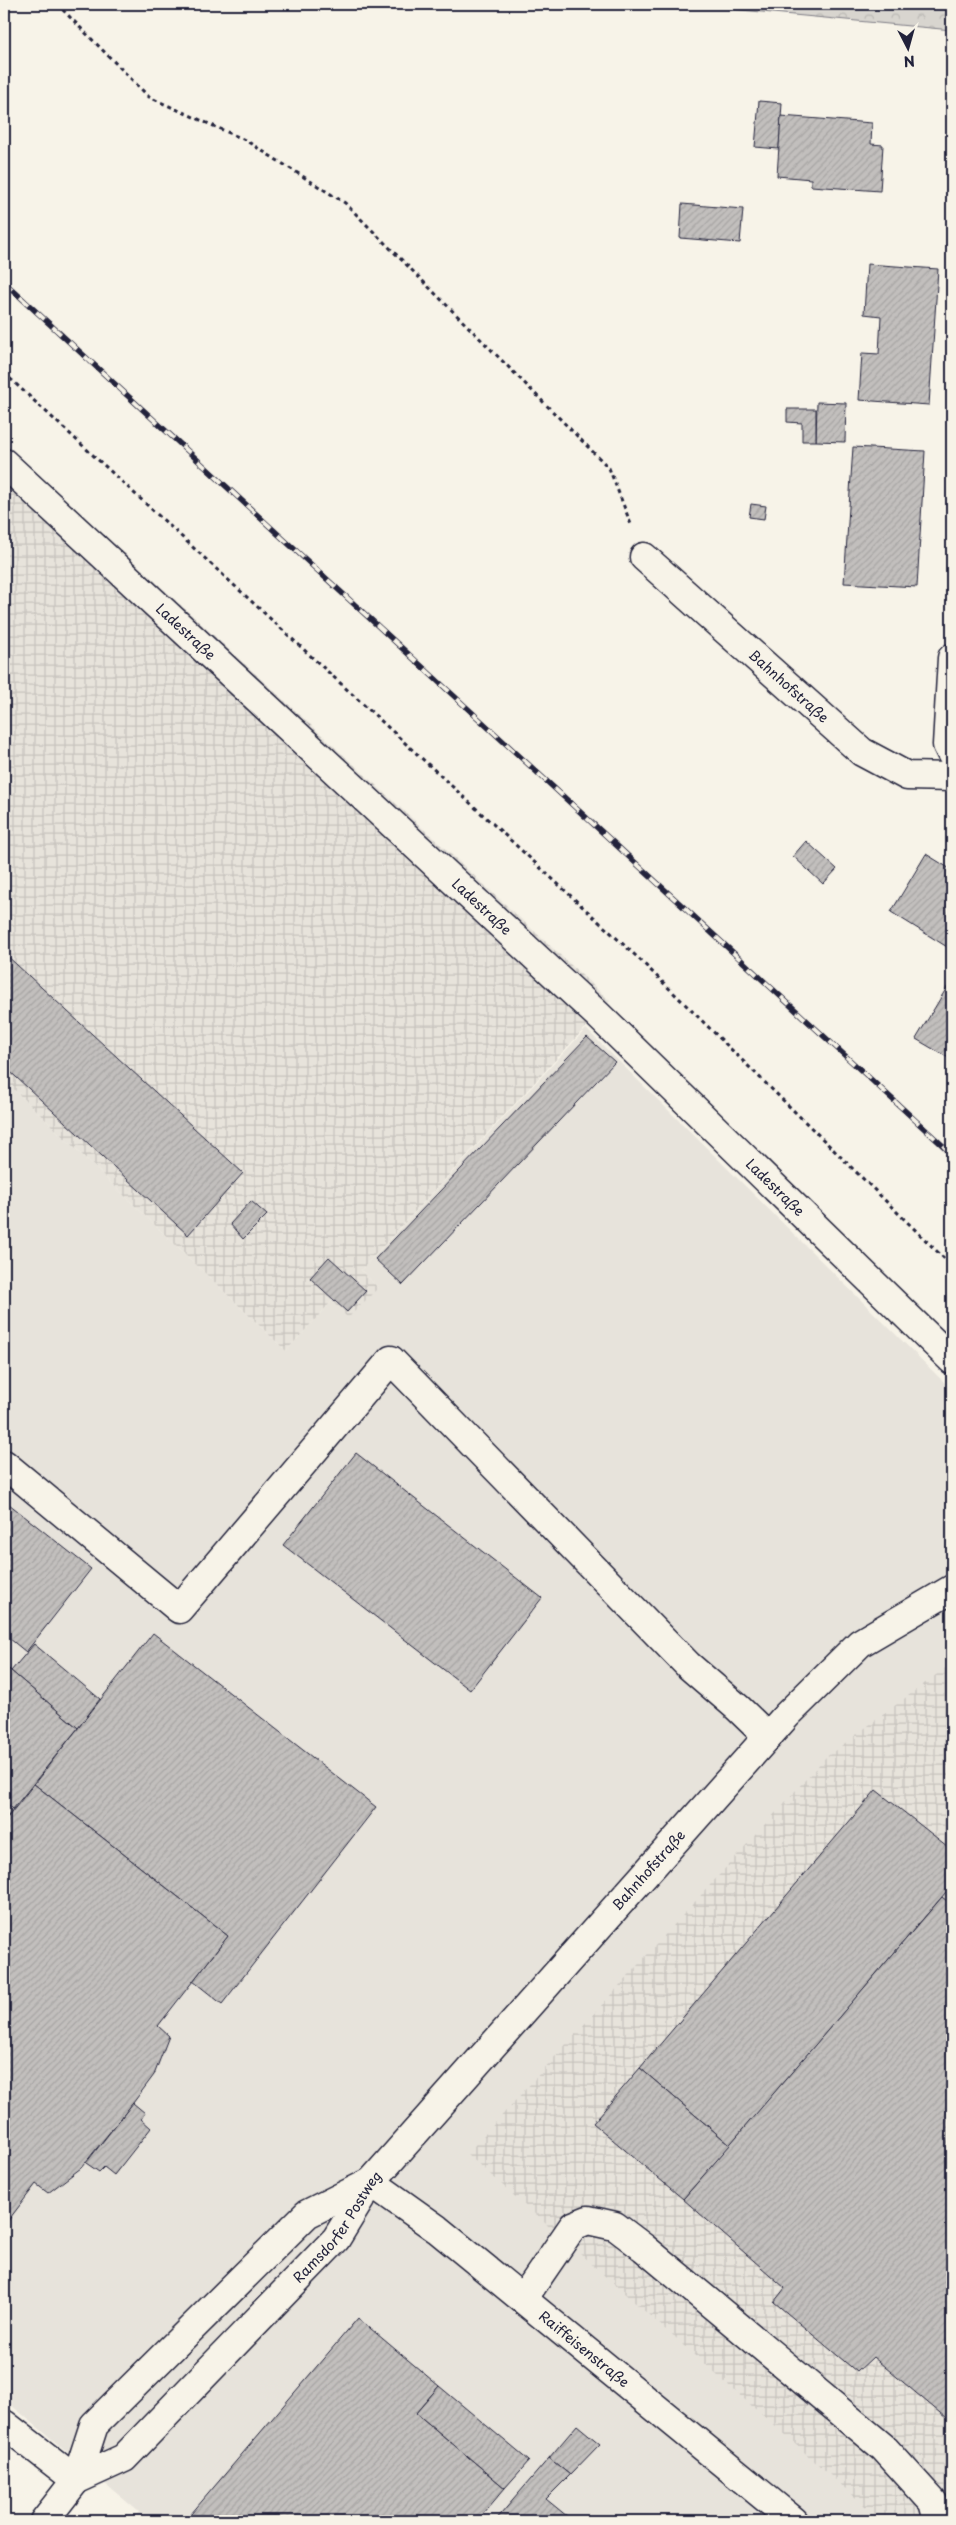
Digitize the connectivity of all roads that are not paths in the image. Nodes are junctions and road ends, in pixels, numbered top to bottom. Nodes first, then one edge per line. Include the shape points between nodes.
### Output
1 (4, 463) edge
2 (644, 556) road end
3 (952, 658) edge
4 (952, 755) edge
5 (952, 777) edge
6 (952, 1360) edge
7 (4, 1464) edge
8 (952, 1589) edge
9 (768, 1737) junction
10 (371, 2182) junction
11 (524, 2300) junction
12 (4, 2424) edge
13 (76, 2480) junction
14 (44, 2521) edge
15 (794, 2521) edge
16 (938, 2521) edge

1 - 6 street, Ladestraße via 598,1015
2 - 5 street, Bahnhofstraße via 862,752 907,776
3 - 4 street via 947,745
7 - 9 street via 179,1609 391,1360 688,1665
8 - 9 street, Bahnhofstraße via 860,1643
9 - 10 street, Bahnhofstraße
10 - 11 street, Raiffeisenstraße via 437,2229
10 - 13 street, Ramsdorfer Postweg via 336,2238 124,2458
10 - 13 street, Ramsdorfer Postweg via 307,2214 94,2425
11 - 15 street, Raiffeisenstraße
11 - 16 street via 573,2226 588,2220 615,2226 884,2448 934,2502
12 - 13 street
13 - 14 street, Ramsdorfer Postweg

